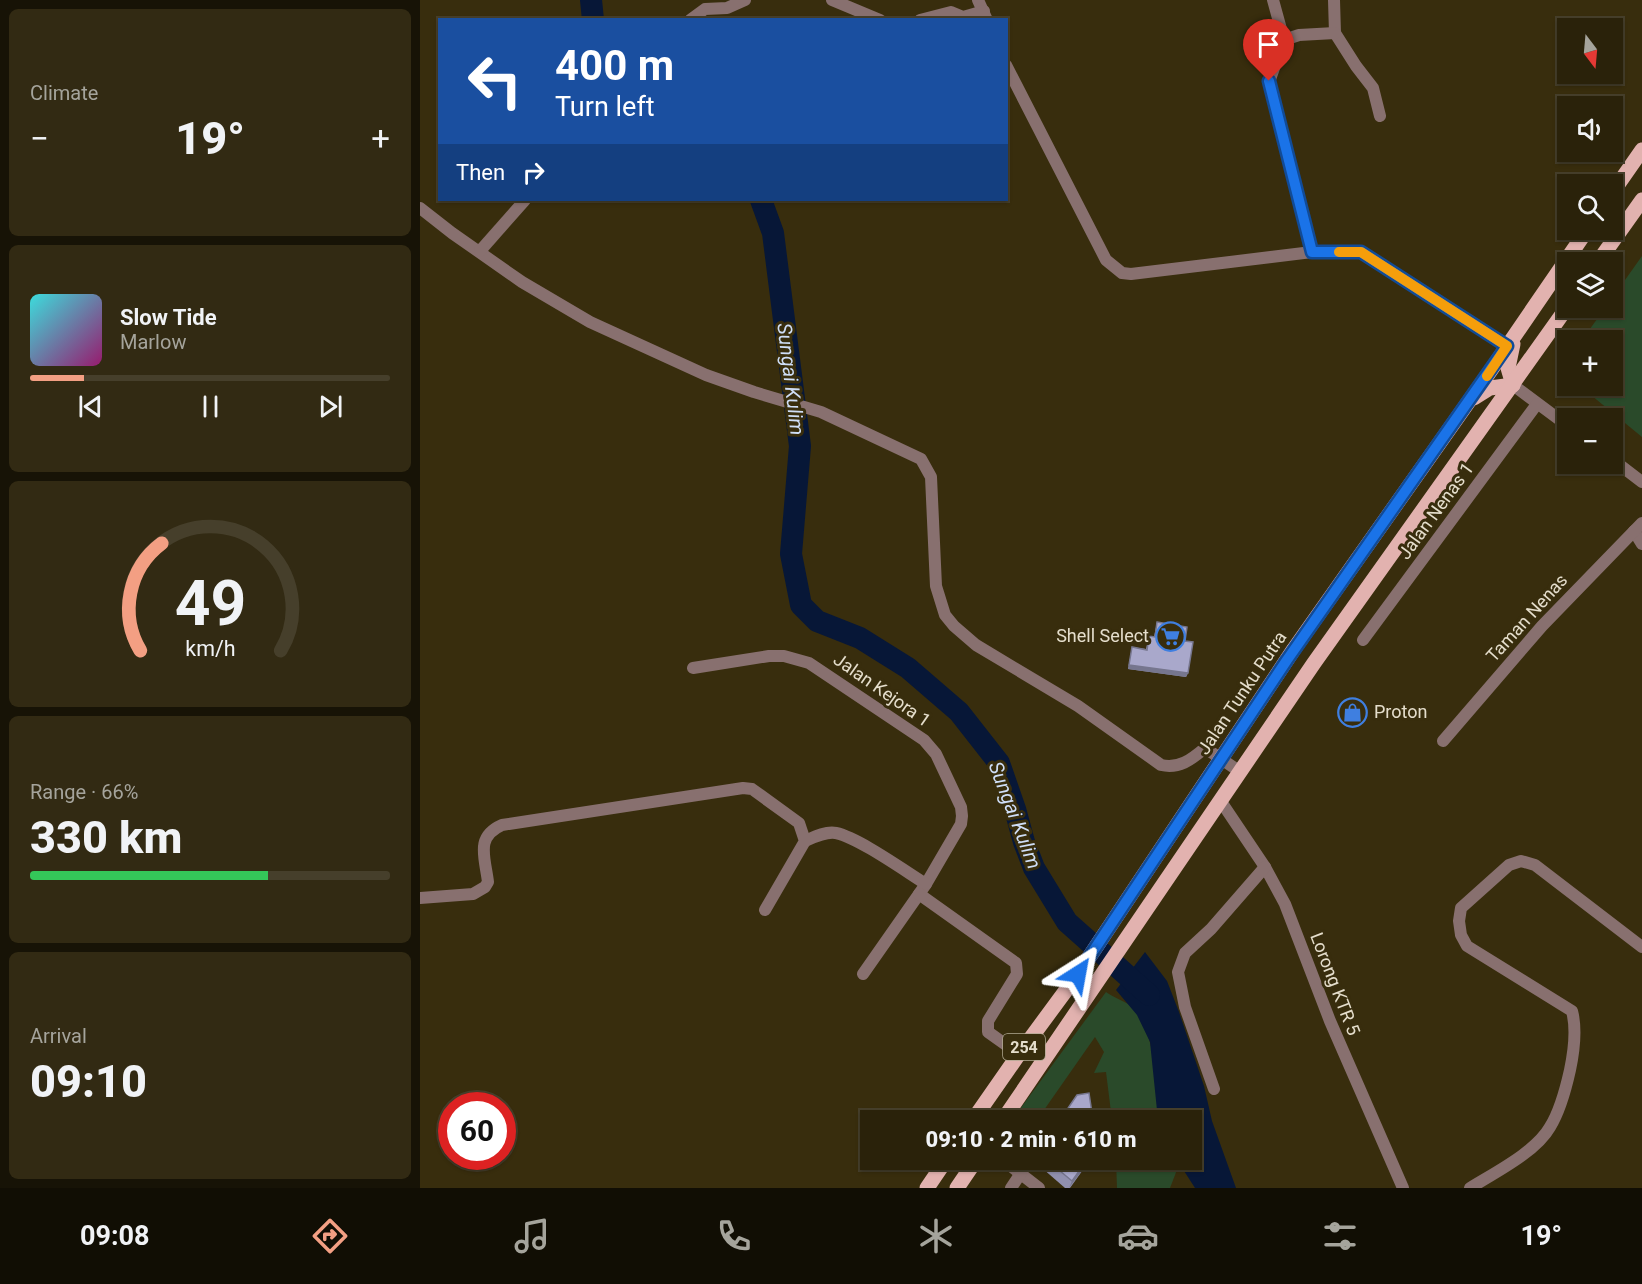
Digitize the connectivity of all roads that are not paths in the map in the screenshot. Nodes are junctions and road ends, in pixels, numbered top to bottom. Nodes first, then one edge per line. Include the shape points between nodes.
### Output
1 (745, 0) edge
2 (832, 0) edge
3 (1273, 0) edge
4 (1334, 0) edge
5 (983, 10) edge
6 (854, 15) edge
7 (693, 18) edge
8 (870, 18) edge
9 (928, 18) edge
10 (1335, 33) junction
11 (1284, 40) junction
12 (1010, 81) edge
13 (1380, 116) dead end
14 (1642, 150) edge
15 (1623, 177) edge
16 (1642, 200) edge
17 (524, 201) edge
18 (420, 208) edge
19 (1580, 240) edge
20 (480, 251) junction
21 (1312, 252) junction
22 (1605, 252) edge
23 (1560, 318) edge
24 (1512, 340) junction
25 (1513, 385) junction
26 (1468, 402) junction
27 (1537, 404) junction
28 (1557, 418) edge
29 (1623, 467) edge
30 (1642, 482) edge
31 (1638, 527) edge
32 (1642, 544) edge
33 (1364, 640) dead end
34 (693, 668) dead end
35 (1443, 741) dead end
36 (1222, 759) junction
37 (1239, 771) junction
38 (1220, 800) junction
39 (805, 841) junction
40 (1265, 867) junction
41 (923, 889) junction
42 (420, 898) edge
43 (765, 909) dead end
44 (1642, 946) edge
45 (863, 975) dead end
46 (1019, 1054) junction
47 (1214, 1089) dead end
48 (985, 1110) edge
49 (1007, 1110) edge
50 (939, 1170) edge
51 (969, 1170) edge
52 (1017, 1170) edge
53 (1021, 1173) junction
54 (927, 1188) edge
55 (957, 1188) edge
56 (1011, 1188) edge
57 (1039, 1188) edge
58 (1403, 1188) edge
59 (1470, 1188) edge

1 - 7 street via 727,8 705,9
2 - 6 street
3 - 11 street
4 - 10 street
5 - 9 street via 963,17 951,12
6 - 8 street
10 - 11 street
10 - 13 street via 1373,88
11 - 21 street via 1269,81
12 - 21 street via 1106,260 1122,273
14 - 15 main road
16 - 22 main road
17 - 20 street
18 - 20 street
19 - 24 main road, Jalan Tunku Putra / 254
20 - 36 street via 522,282 590,322 706,375 821,412 921,459 931,477 936,586 945,615 954,626 976,645 1078,706 1161,765 1173,768 1205,748
21 - 24 street via 1361,252
23 - 25 main road, 254
24 - 25 main road via 1508,368
24 - 26 main road, Jalan Tunku Putra / 254
25 - 26 main road via 1490,388
25 - 27 street
25 - 37 main road, 254
26 - 36 main road, Jalan Tunku Putra / 254 via 1294,649
27 - 28 street
27 - 33 street, Jalan Nenas 1
29 - 30 street
31 - 32 street
31 - 35 street, Taman Nenas via 1542,626
34 - 41 street, Jalan Kejora 1 via 769,656 798,658 832,676 924,740 936,754 963,816
36 - 37 street
36 - 46 main road, Jalan Tunku Putra / 254 via 1078,974
37 - 38 main road, 254
38 - 40 street, Lorong KTR 5
38 - 49 main road, 254 via 1096,987
39 - 41 street via 835,832 862,845
39 - 42 street via 799,823 752,789 740,788 502,825 486,835 484,842 488,882 485,887 473,894
39 - 43 street
40 - 47 street via 1185,953 1178,972 1185,1007
40 - 58 street, Lorong KTR 5 via 1285,904 1342,1052
41 - 45 street, Jalan Kejora 1
41 - 46 street via 1016,963 1017,974 987,1028
44 - 59 street via 1535,865 1521,861 1509,865 1461,909 1461,935 1467,946 1572,1011 1574,1018 1574,1048 1567,1085 1550,1128 1520,1157
46 - 48 main road, Jalan Tunku Putra / 254
50 - 54 main road
51 - 55 main road
52 - 53 street
53 - 56 street
53 - 57 street

